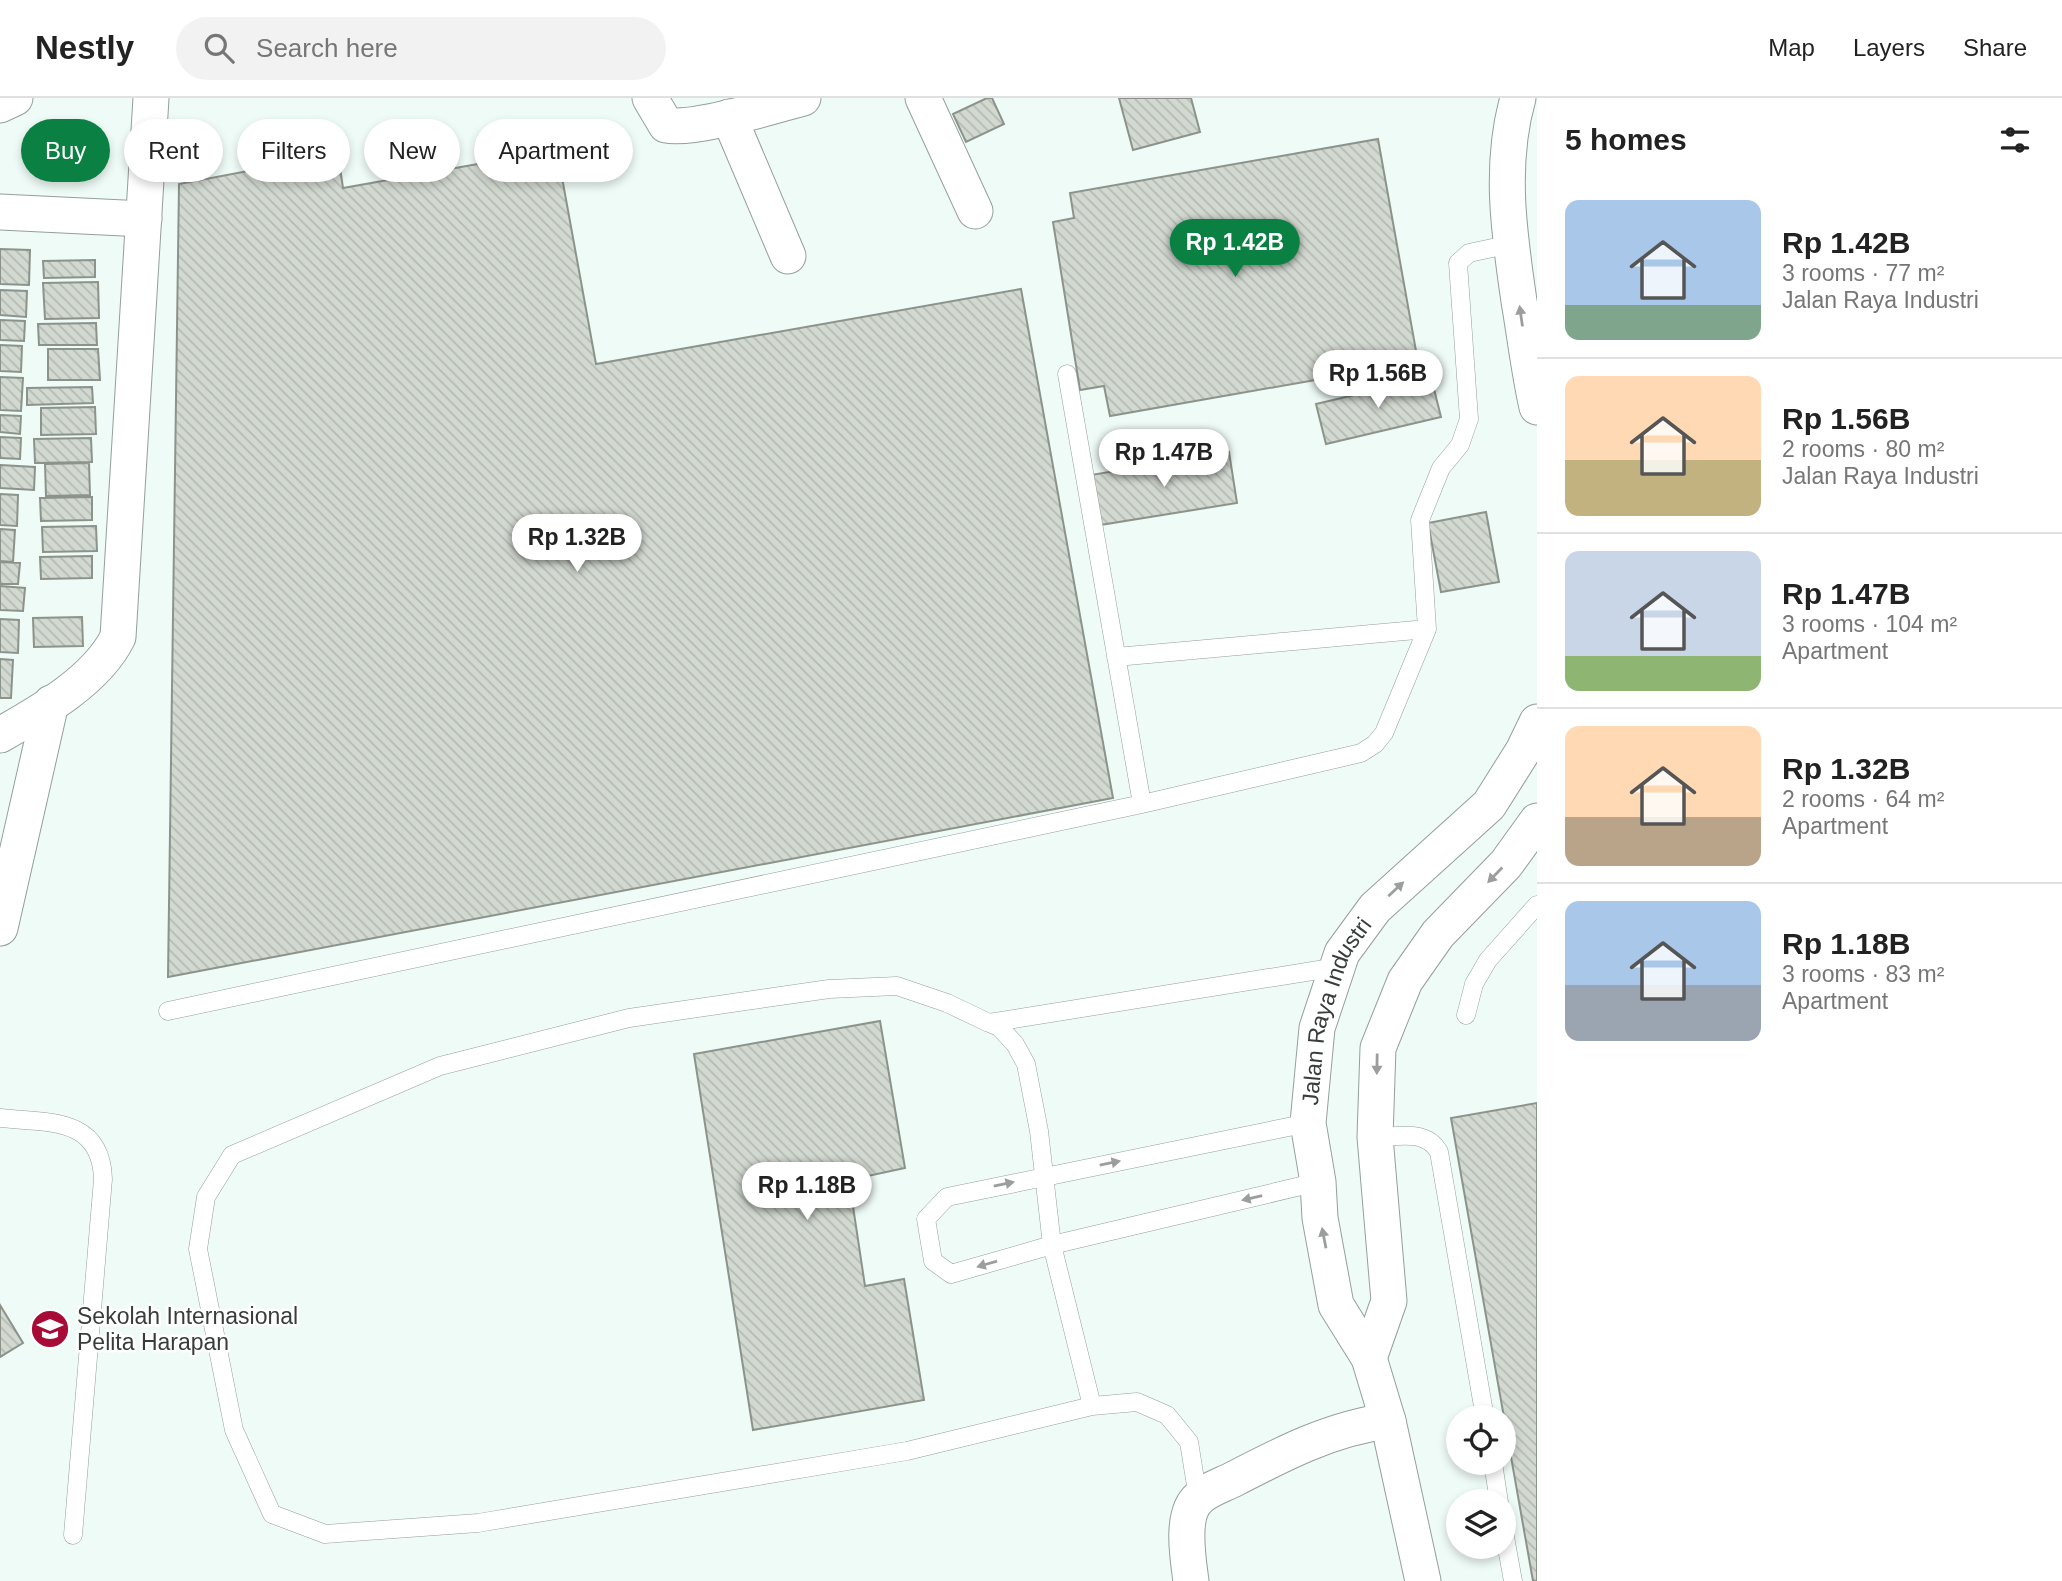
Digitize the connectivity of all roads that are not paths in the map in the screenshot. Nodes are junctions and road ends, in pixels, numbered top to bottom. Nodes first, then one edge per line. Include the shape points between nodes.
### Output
1 (15, 98) edge
2 (151, 98) edge
3 (650, 98) edge
4 (803, 98) edge
5 (923, 98) edge
6 (1517, 98) edge
7 (0, 105) edge
8 (729, 117) junction
9 (975, 211) dead end
10 (0, 212) edge
11 (144, 219) junction
12 (1511, 244) junction
13 (788, 256) dead end
14 (1067, 374) dead end
15 (1537, 407) edge
16 (1427, 629) junction
17 (1116, 657) junction
18 (51, 703) junction
19 (1537, 722) edge
20 (0, 735) edge
21 (1142, 804) junction
22 (1537, 821) edge
23 (1537, 905) edge
24 (0, 928) edge
25 (1337, 967) junction
26 (168, 1011) dead end
27 (1466, 1015) dead end
28 (989, 1023) junction
29 (0, 1118) edge
30 (1308, 1123) junction
31 (1375, 1137) junction
32 (1043, 1176) junction
33 (1318, 1182) junction
34 (1052, 1245) junction
35 (1369, 1358) junction
36 (1483, 1405) edge
37 (1092, 1406) junction
38 (1388, 1421) junction
39 (1198, 1498) junction
40 (73, 1535) dead end
41 (1509, 1559) edge
42 (1191, 1581) edge
43 (1423, 1581) edge
44 (1513, 1581) edge

1 - 7 street
2 - 11 street
3 - 8 street via 666,125
4 - 8 street
5 - 9 street
6 - 12 street via 1506,172
8 - 13 street
10 - 11 street
11 - 18 street via 118,637 109,656 87,678
15 -> 12 street
12 - 16 lane via 1469,253 1458,263 1469,419 1460,445 1441,468 1420,520
14 - 17 lane
16 - 17 lane
16 - 21 lane via 1384,733 1362,753
17 - 21 lane
18 - 20 street
18 - 24 street
25 -> 19 street, Jalan Raya Industri via 1342,953 1376,908 1489,805
21 - 26 lane
22 -> 31 street, Jalan Raya Industri via 1506,864 1438,934 1405,981 1378,1048
23 - 27 lane via 1488,960 1474,984
25 - 28 lane
25 - 30 street, Jalan Raya Industri via 1317,1028
28 - 32 lane via 1015,1044 1026,1064
28 - 37 lane via 897,986 829,989 629,1018 440,1066 232,1155 206,1196 198,1250 233,1430 272,1514 325,1534 478,1523 880,1456
29 - 40 lane via 69,1125 84,1133 103,1162
32 -> 30 lane
30 - 33 street, Jalan Raya Industri
31 - 35 street, Jalan Raya Industri via 1389,1301
31 - 36 lane via 1424,1136 1439,1152
32 - 34 lane
34 -> 32 lane via 951,1274 933,1261 926,1219 947,1196
33 -> 34 lane
35 -> 33 street, Jalan Raya Industri via 1336,1305
34 - 37 lane
35 - 38 street, Jalan Raya Industri
37 - 39 lane via 1137,1402 1167,1415 1189,1442
38 - 39 street via 1358,1426 1286,1452
38 - 43 street, Jalan Raya Industri
39 - 42 street via 1189,1518 1186,1545
41 - 44 lane

